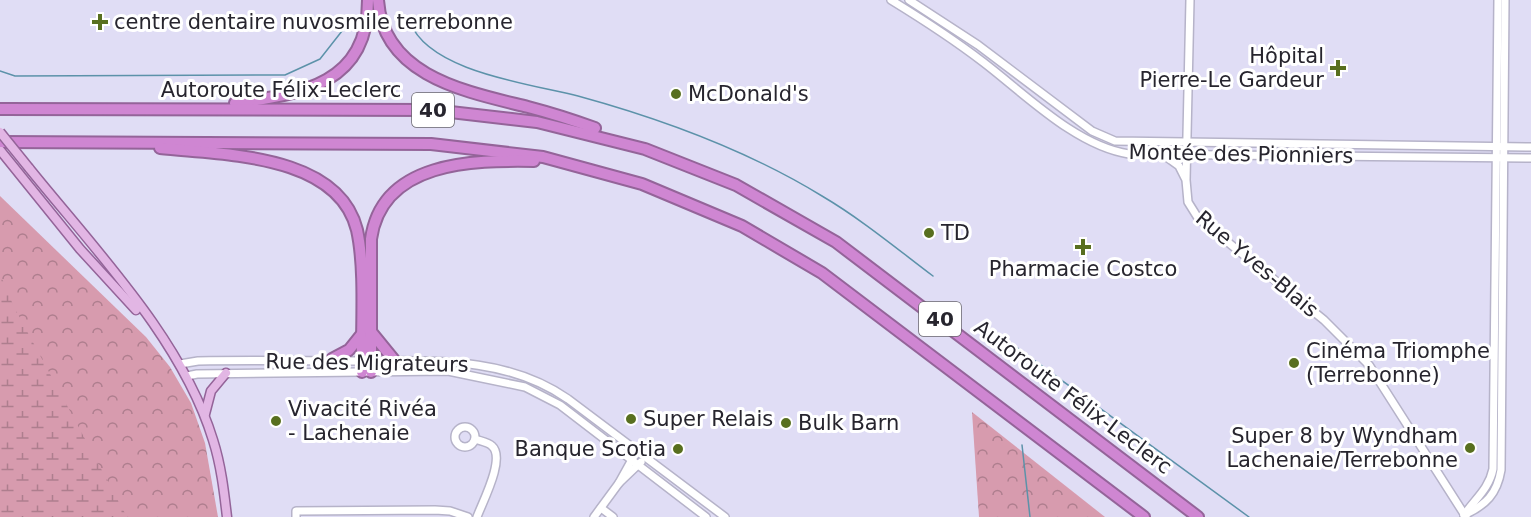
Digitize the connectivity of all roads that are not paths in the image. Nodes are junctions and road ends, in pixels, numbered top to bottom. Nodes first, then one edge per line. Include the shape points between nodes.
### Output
1 (368, 0) edge
2 (378, 0) edge
3 (891, 0) edge
4 (909, 0) edge
5 (1190, 0) edge
6 (1498, 0) edge
7 (1505, 0) edge
8 (1057, 106) junction
9 (0, 109) edge
10 (193, 109) junction
11 (1050, 114) junction
12 (0, 132) edge
13 (0, 142) edge
14 (112, 143) junction
15 (1189, 144) junction
16 (1420, 146) junction
17 (1501, 147) junction
18 (1531, 147) edge
19 (0, 150) edge
20 (1160, 154) junction
21 (1188, 154) junction
22 (668, 157) junction
23 (1420, 157) junction
24 (1501, 158) junction
25 (1531, 158) edge
26 (571, 164) junction
27 (1186, 180) junction
28 (151, 324) junction
29 (366, 334) junction
30 (332, 359) junction
31 (394, 360) junction
32 (180, 364) junction
33 (366, 366) junction
34 (226, 373) junction
35 (187, 376) junction
36 (204, 416) junction
37 (475, 439) dead end
38 (637, 451) junction
39 (645, 458) junction
40 (632, 459) junction
41 (639, 465) junction
42 (619, 483) junction
43 (601, 508) junction
44 (296, 514) edge
45 (359, 514) edge
46 (1465, 516) edge
47 (227, 517) edge
48 (468, 517) edge
49 (477, 517) edge
50 (594, 517) edge
51 (613, 517) edge
52 (706, 517) edge
53 (725, 517) edge
54 (1144, 517) edge
55 (1198, 517) edge

1 - 10 highway via 367,29 361,46 332,77 286,96
2 - 22 highway via 393,45 426,74 470,93 584,124
3 - 11 street, Montée des Pionniers via 958,44
4 - 8 street, Montée des Pionniers via 960,32
5 - 15 street, Rue Yves-Blais
6 - 17 street
7 - 17 street
8 - 11 street
8 - 15 street, Montée des Pionniers via 1104,138
9 - 10 highway, Autoroute Félix-Leclerc / 40
10 - 22 highway, Autoroute Félix-Leclerc / 40 via 410,109 480,113 588,133
11 - 20 street, Montée des Pionniers via 1102,148 1129,154
12 - 28 main road, bridge
13 - 14 highway, 40
14 - 26 highway, 40 via 419,143 502,151
14 - 29 highway via 271,162 306,174 330,188 348,209 357,233
15 - 16 street, Montée des Pionniers
15 - 21 street, Rue Yves-Blais
16 - 17 street, Montée des Pionniers
16 - 23 street
17 - 18 street, Montée des Pionniers
17 - 24 street
19 - 28 main road via 116,290
20 - 21 street, Montée des Pionniers
20 - 27 street via 1175,162
21 - 23 street, Montée des Pionniers
21 - 27 street, Rue Yves-Blais
22 - 55 highway, Autoroute Félix-Leclerc / 40 via 746,190 836,242
23 - 24 street, Montée des Pionniers
24 - 25 street, Montée des Pionniers
24 - 46 street via 1499,483 1490,500
26 - 29 highway via 514,161 453,165 418,175 397,189 378,213 371,234
26 - 54 highway, 40 via 685,200 790,253 867,306
27 - 46 street, Rue Yves-Blais via 1188,202 1198,218 1324,320 1369,366
28 - 32 main road
29 - 30 highway
29 - 31 highway
29 - 33 highway
30 - 32 street, Rue des Migrateurs
30 - 33 street, Rue des Migrateurs
31 - 33 street, Rue des Migrateurs
31 - 38 street, Rue des Migrateurs via 461,362 528,377 558,392
32 - 35 main road
33 - 34 street, Rue des Migrateurs
33 - 40 street, Rue des Migrateurs via 455,372 525,387 561,405
34 - 35 street, Rue des Migrateurs
34 - 36 main road via 211,391
35 - 36 main road
36 - 47 main road via 220,467
37 - 49 street via 491,444 497,453 497,465
38 - 39 street, Rue des Migrateurs
38 - 40 street
39 - 41 street
39 - 53 street, Rue des Migrateurs
40 - 41 street, Rue des Migrateurs
40 - 42 street
41 - 42 street
41 - 52 street, Rue des Migrateurs
42 - 43 street
43 - 50 street
43 - 51 street
44 - 45 street
45 - 48 street via 450,511

